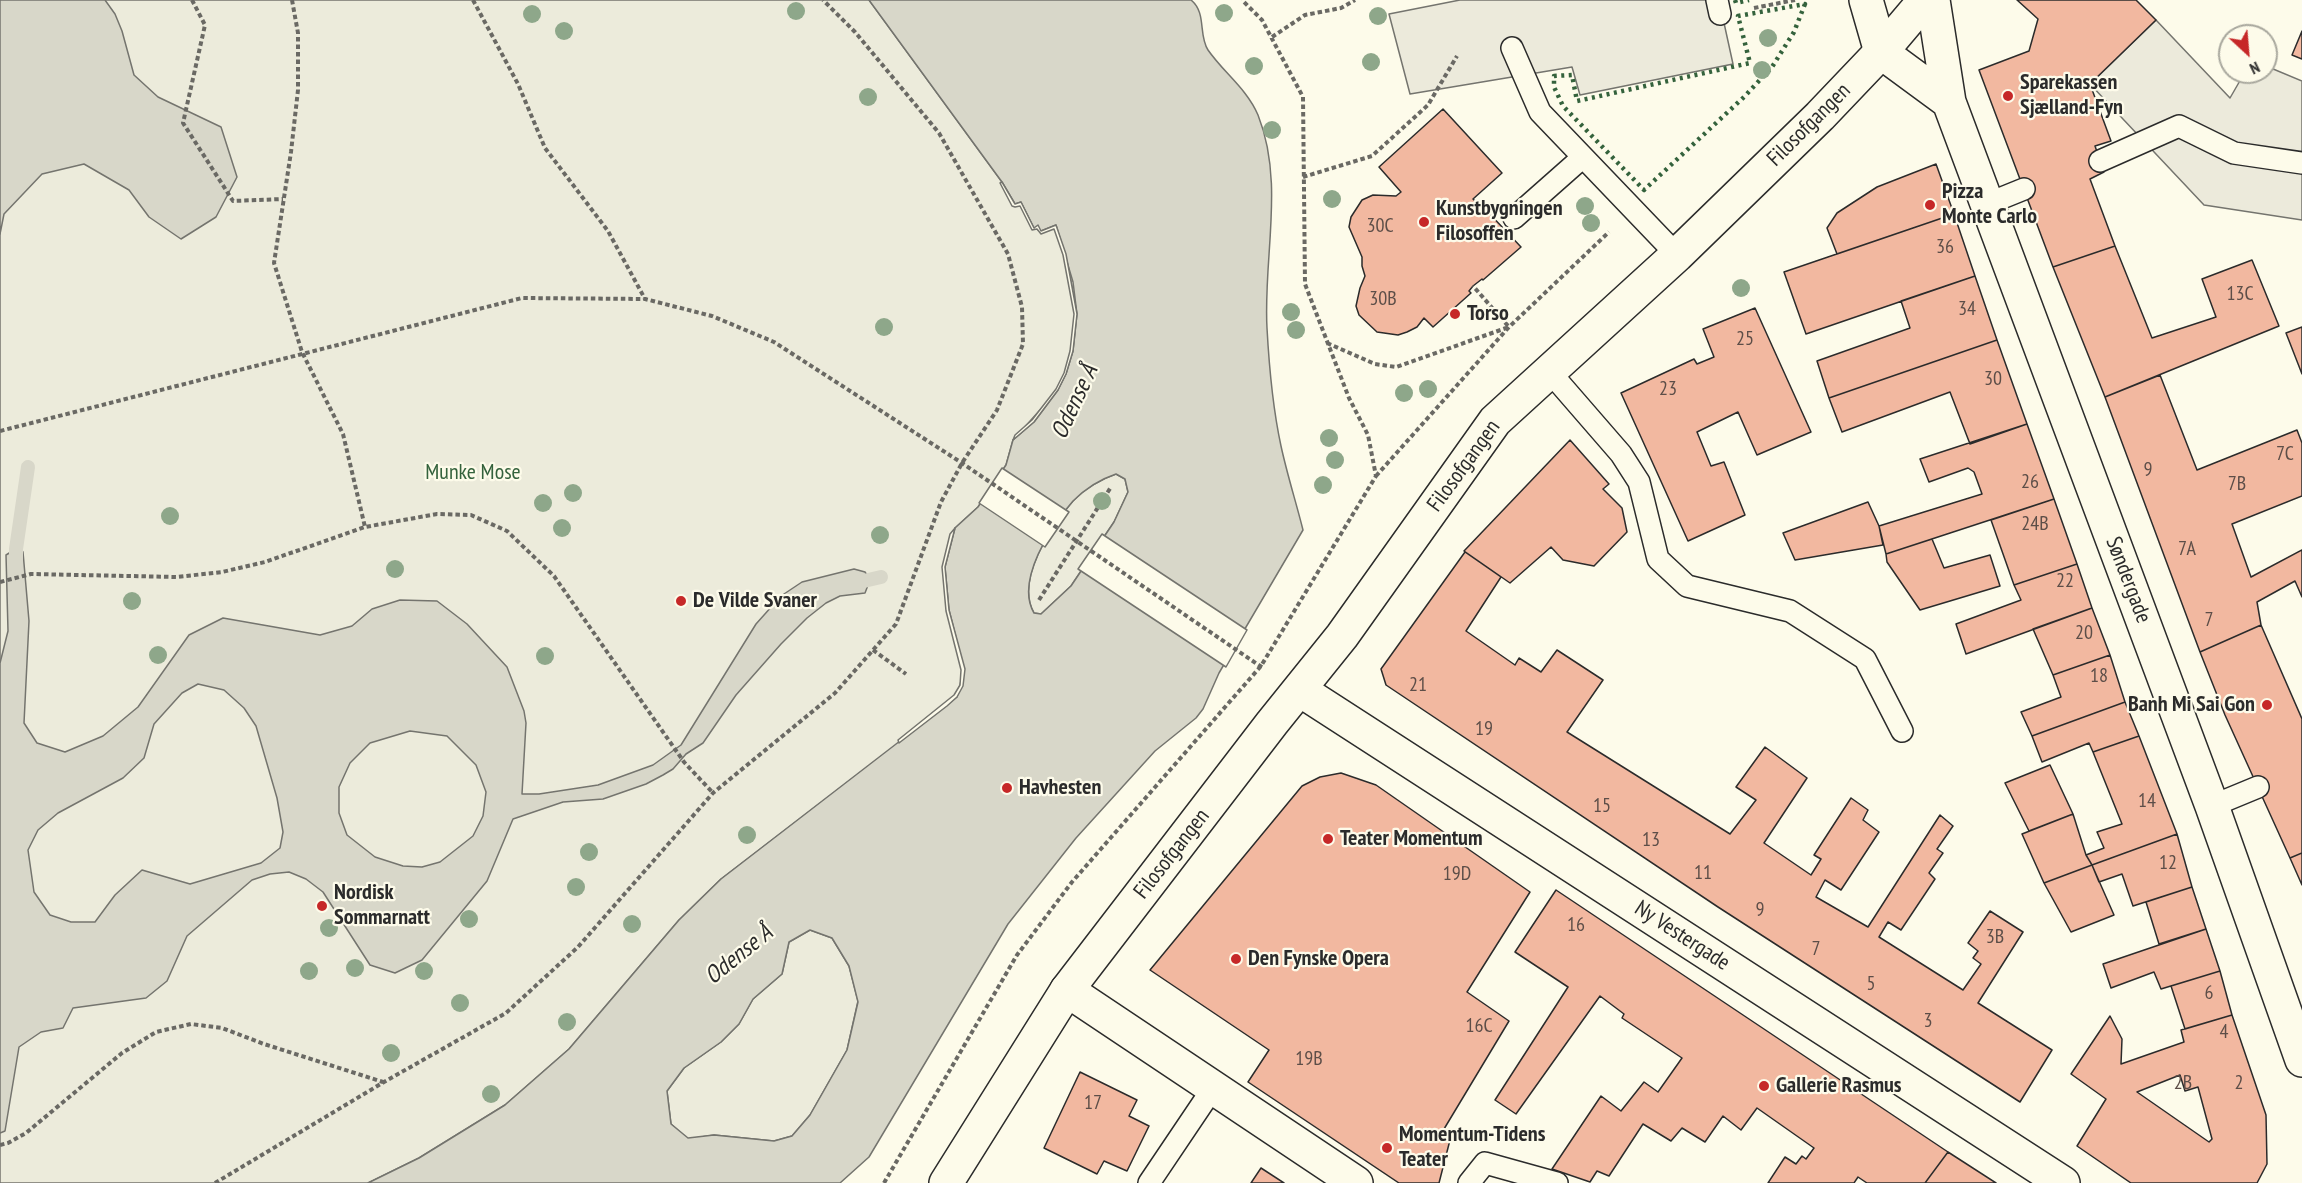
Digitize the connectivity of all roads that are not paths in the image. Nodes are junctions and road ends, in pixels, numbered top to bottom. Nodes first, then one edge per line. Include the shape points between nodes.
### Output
1 (1866, 0) edge
2 (1925, 0) edge
3 (1933, 0) edge
4 (1512, 48) dead end
5 (1881, 52) junction
6 (1949, 102) junction
7 (1583, 157) junction
8 (2100, 161) dead end
9 (2302, 163) edge
10 (2024, 189) dead end
11 (1987, 204) junction
12 (1514, 218) dead end
13 (1677, 255) junction
14 (1549, 371) junction
15 (1300, 690) junction
16 (1902, 731) dead end
17 (2258, 787) dead end
18 (2212, 806) junction
19 (1067, 990) junction
20 (2302, 1060) edge
21 (1213, 1088) junction
22 (946, 1183) edge
23 (1149, 1183) edge
24 (1356, 1183) edge
25 (1469, 1183) edge
26 (1557, 1183) edge
27 (2063, 1183) edge

1 - 5 street
2 - 5 street, Filosofgangen
3 - 6 street, Søndergade
4 - 7 lane via 1539,112
5 - 6 street
5 - 13 street, Filosofgangen
6 - 11 street, Søndergade
7 - 12 lane
7 - 13 lane
8 - 9 lane via 2179,126 2234,153
10 - 11 lane
11 - 18 street, Søndergade
13 - 14 street, Filosofgangen
14 - 15 street, Filosofgangen via 1496,421
14 - 16 lane via 1621,454 1639,482 1658,559 1688,586 1790,611 1865,659
15 - 19 street, Filosofgangen
15 - 27 street, Ny Vestergade
17 - 18 lane
18 - 20 street, Søndergade
19 - 21 street
19 - 22 street, Filosofgangen
21 - 23 lane
21 - 24 street
25 - 26 lane via 1485,1163

